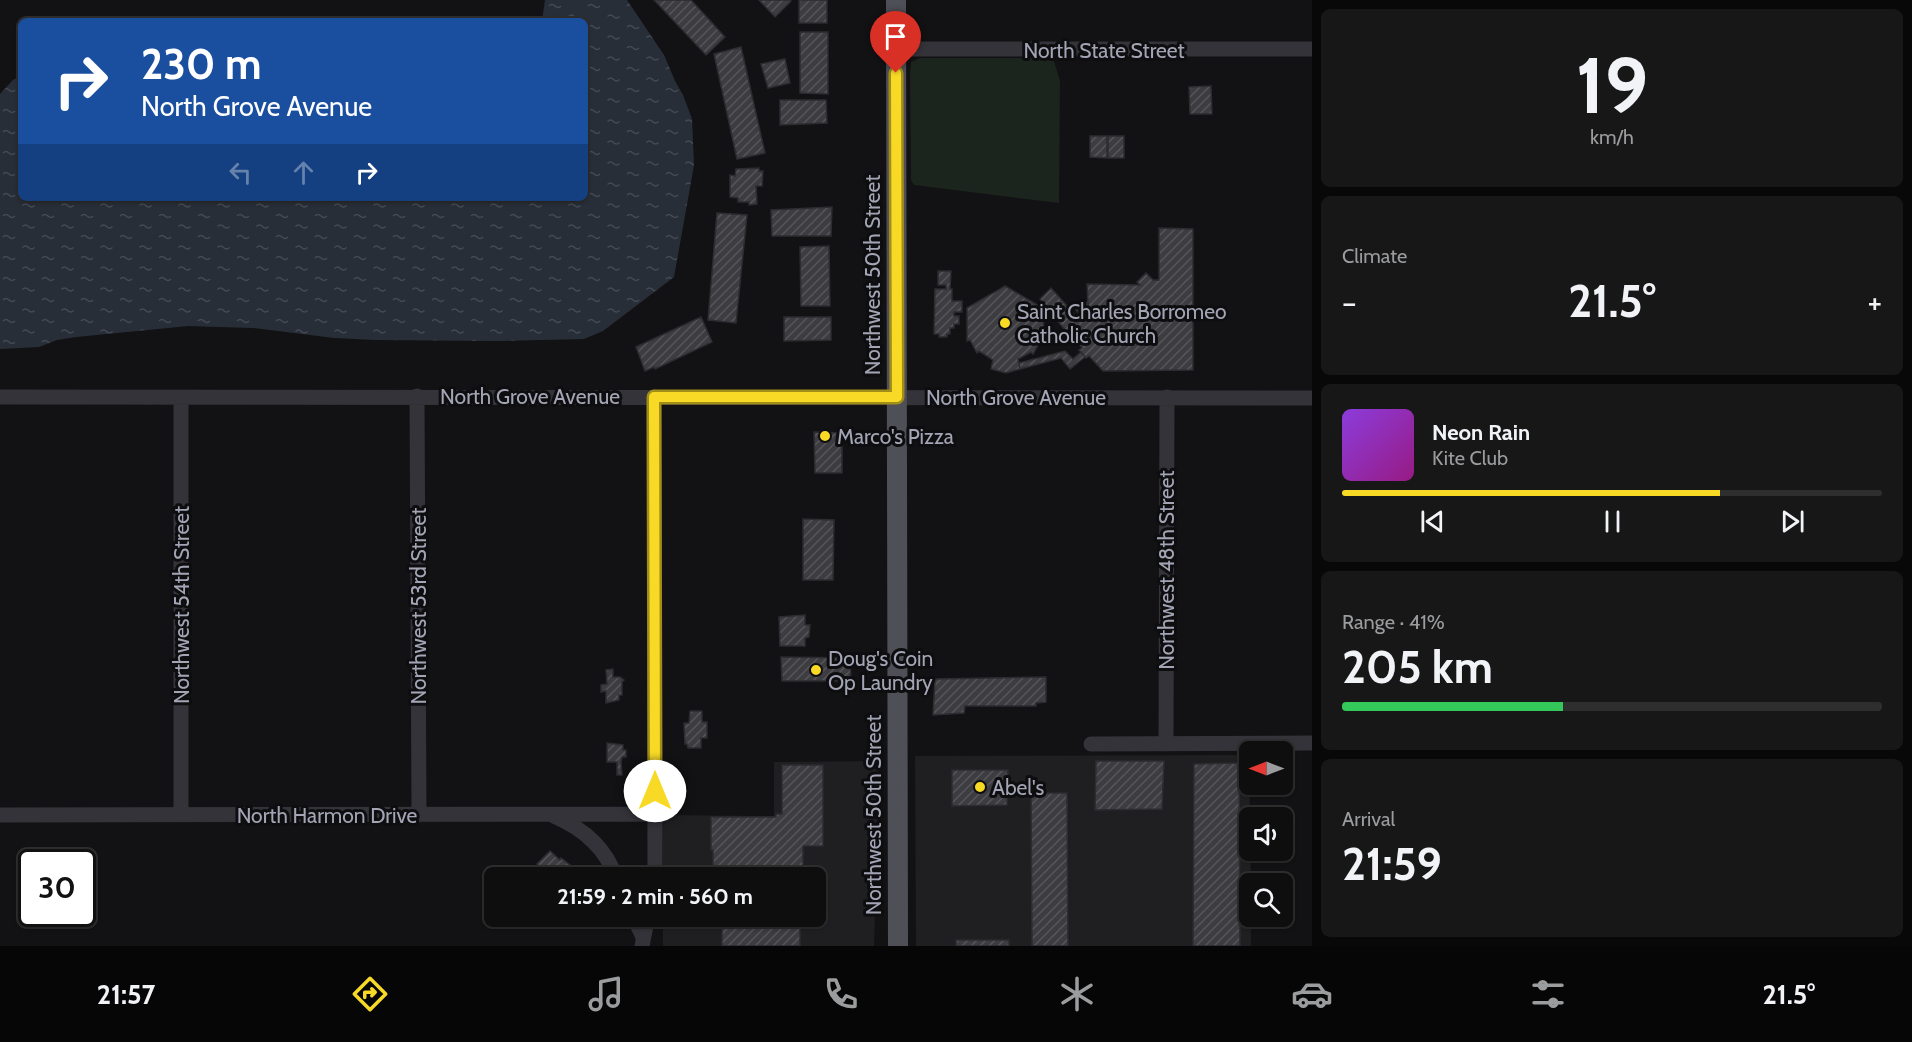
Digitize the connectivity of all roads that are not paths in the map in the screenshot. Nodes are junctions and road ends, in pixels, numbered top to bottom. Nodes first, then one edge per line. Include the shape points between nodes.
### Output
1 (896, 0) edge
2 (896, 49) junction
3 (1312, 49) edge
4 (417, 396) junction
5 (0, 397) edge
6 (181, 397) junction
7 (654, 397) junction
8 (897, 397) junction
9 (1167, 397) junction
10 (1312, 398) edge
11 (1312, 743) edge
12 (1091, 744) dead end
13 (1166, 744) junction
14 (181, 814) junction
15 (549, 814) junction
16 (655, 814) junction
17 (0, 815) edge
18 (419, 815) junction
19 (612, 867) edge
20 (655, 867) edge
21 (637, 927) edge
22 (643, 941) edge
23 (898, 946) edge

1 - 2 main road, Northwest 50th Street
2 - 3 street, North State Street
2 - 8 main road, Northwest 50th Street
4 - 6 street, North Grove Avenue
4 - 7 street, North Grove Avenue
4 - 18 street, Northwest 53rd Street
5 - 6 street, North Grove Avenue
6 - 14 street, Northwest 54th Street
7 - 8 street, North Grove Avenue
7 - 16 street
8 - 9 street, North Grove Avenue
8 - 23 main road, Northwest 50th Street
9 - 10 street, North Grove Avenue
9 - 13 street, Northwest 48th Street
11 - 13 street
12 - 13 street
14 - 17 street, North Harmon Drive
14 - 18 street, North Harmon Drive
15 - 16 street, North Harmon Drive
15 - 18 street, North Harmon Drive
15 - 19 street via 574,825 590,838
16 - 20 street
21 - 22 street

